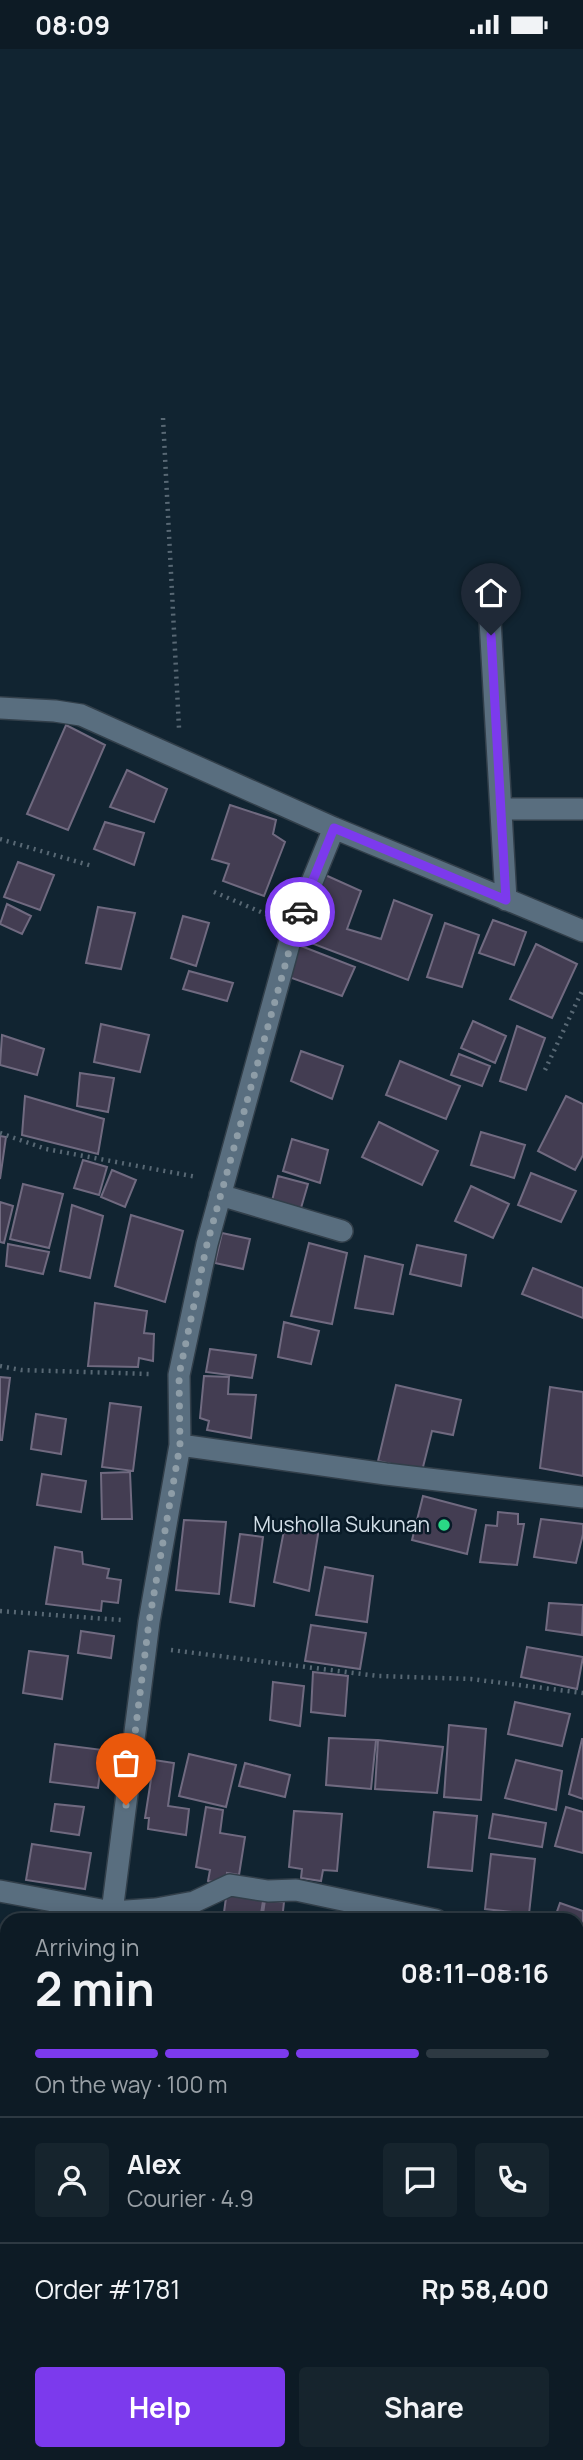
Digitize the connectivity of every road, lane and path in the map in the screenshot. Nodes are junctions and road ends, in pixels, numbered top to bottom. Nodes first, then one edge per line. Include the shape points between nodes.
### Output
1 (163, 418) dead end
2 (488, 585) dead end
3 (0, 708) edge
4 (181, 761) junction
5 (501, 809) junction
6 (581, 809) dead end
7 (334, 828) junction
8 (0, 839) edge
9 (92, 866) dead end
10 (214, 892) dead end
11 (506, 900) junction
12 (294, 926) junction
13 (583, 931) edge
14 (583, 989) edge
15 (545, 1070) dead end
16 (0, 1133) edge
17 (222, 1188) junction
18 (342, 1231) dead end
19 (0, 1366) edge
20 (179, 1375) junction
21 (180, 1445) junction
22 (583, 1497) edge
23 (0, 1611) edge
24 (149, 1622) junction
25 (146, 1646) junction
26 (583, 1693) edge
27 (0, 1891) edge
28 (112, 1912) junction
29 (403, 1913) edge

1 - 4 path
2 - 5 street
3 - 4 street via 81,715
4 - 7 street
5 - 6 street
5 - 11 street
7 - 11 street
7 - 12 street
8 - 9 path
10 - 12 path
11 - 13 street
12 - 17 street
14 - 15 path
16 - 17 path via 46,1149
17 - 18 street
17 - 20 street
19 - 20 path
20 - 21 street
21 - 22 street
21 - 24 street
23 - 24 path
24 - 25 street
25 - 26 path via 378,1676 471,1679
25 - 28 street
27 - 28 street
28 - 29 street via 194,1902 230,1885 296,1890

